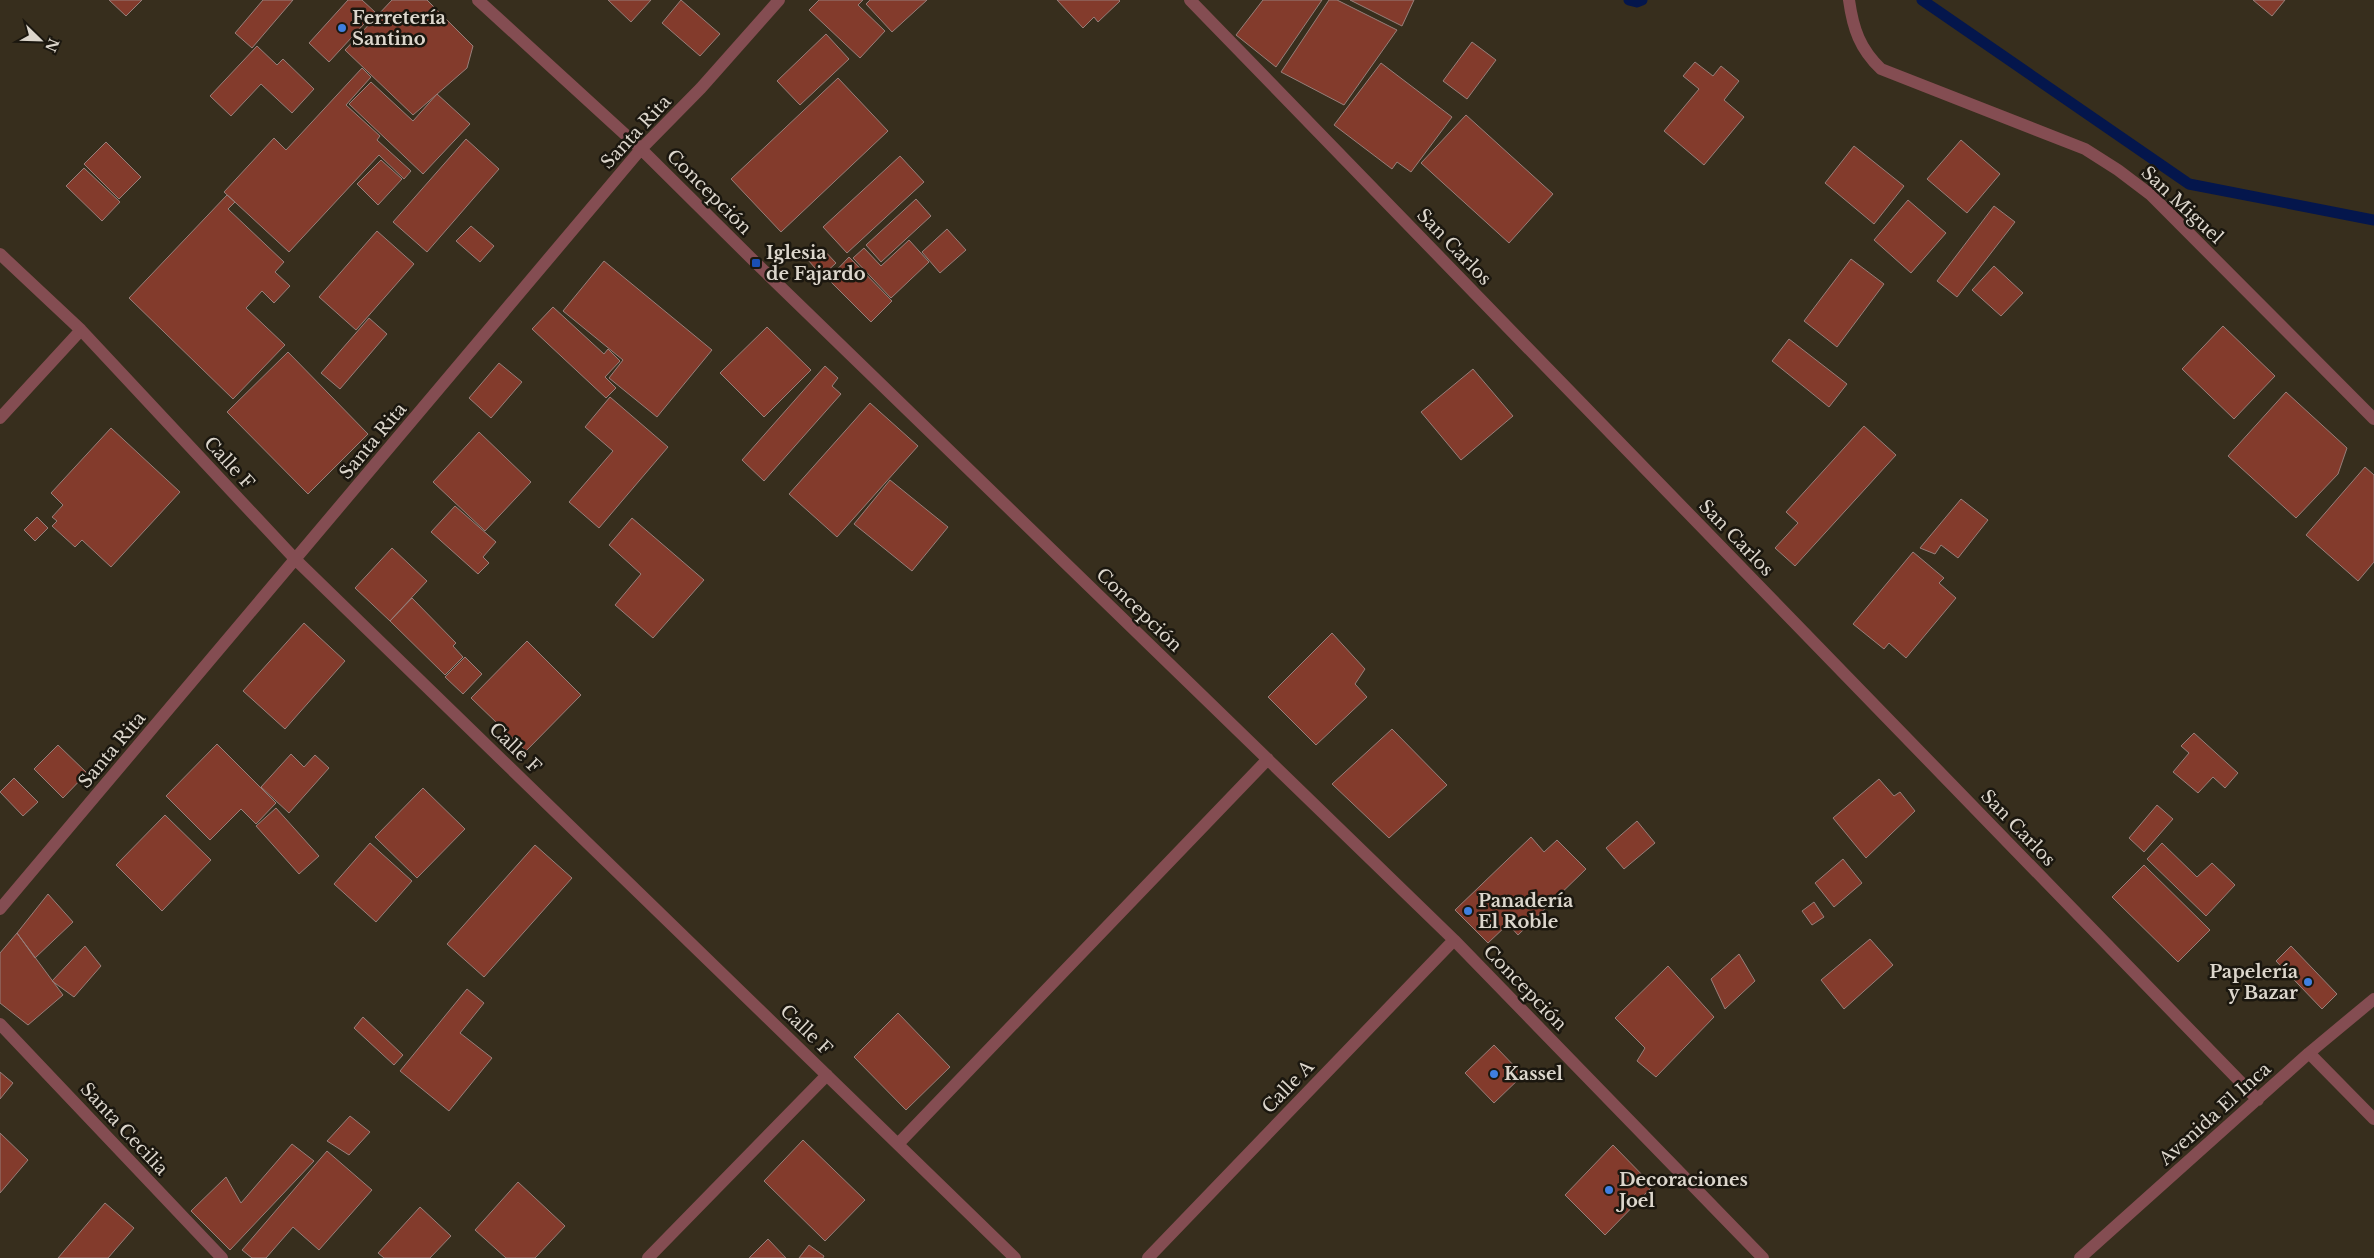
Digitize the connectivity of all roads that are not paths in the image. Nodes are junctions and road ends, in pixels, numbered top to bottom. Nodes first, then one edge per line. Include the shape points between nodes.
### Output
1 (478, 0) edge
2 (779, 0) edge
3 (1190, 0) edge
4 (1848, 0) edge
5 (641, 149) junction
6 (0, 254) edge
7 (81, 330) junction
8 (0, 418) edge
9 (2374, 419) edge
10 (296, 560) junction
11 (1268, 759) junction
12 (0, 910) edge
13 (1454, 940) junction
14 (2374, 999) edge
15 (0, 1024) edge
16 (2309, 1053) junction
17 (826, 1075) junction
18 (2258, 1100) junction
19 (2374, 1119) edge
20 (898, 1144) junction
21 (222, 1258) edge
22 (648, 1258) edge
23 (1015, 1258) edge
24 (1148, 1258) edge
25 (1764, 1258) edge
26 (2080, 1258) edge

1 - 5 street, Concepción
2 - 5 street, Santa Rita via 701,88
3 - 18 street, San Carlos
4 - 9 street, San Miguel via 1852,23 1866,55 1881,69 2085,149 2151,195
5 - 10 street, Santa Rita
5 - 11 street, Concepción
6 - 7 street, Calle F
7 - 8 street
7 - 10 street, Calle F
10 - 12 street, Santa Rita
10 - 17 street, Calle F
11 - 13 street, Concepción
11 - 20 street
13 - 24 street, Calle A
13 - 25 street, Concepción
14 - 16 street, Avenida El Inca
15 - 21 street, Santa Cecilia
16 - 18 street, Avenida El Inca
16 - 19 street
17 - 20 street, Calle F
17 - 22 street
18 - 26 street, Avenida El Inca
20 - 23 street, Calle F

